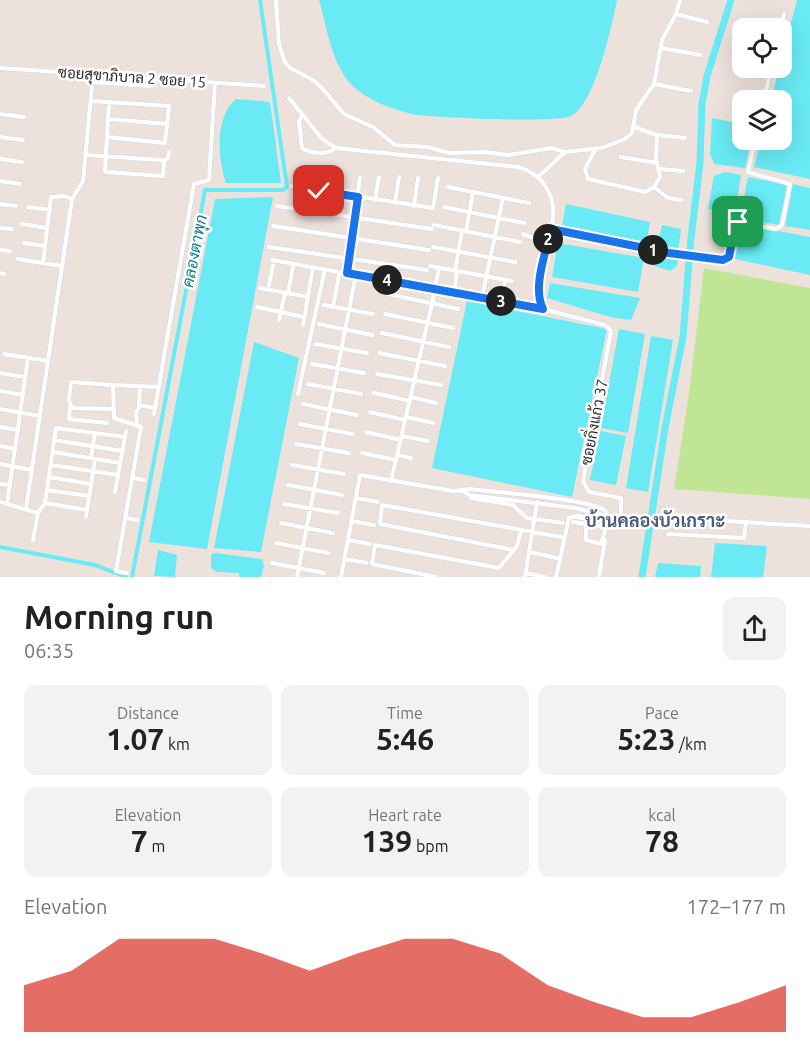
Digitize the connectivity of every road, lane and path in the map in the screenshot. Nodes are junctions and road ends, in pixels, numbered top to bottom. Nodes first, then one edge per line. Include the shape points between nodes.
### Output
1 (276, 0) edge
2 (680, 0) edge
3 (676, 14) junction
4 (784, 14) dead end
5 (783, 18) edge
6 (707, 22) dead end
7 (661, 48) junction
8 (700, 55) dead end
9 (0, 68) edge
10 (93, 75) junction
11 (92, 82) junction
12 (215, 83) junction
13 (654, 84) junction
14 (150, 86) dead end
15 (264, 86) dead end
16 (691, 91) dead end
17 (289, 98) dead end
18 (91, 101) junction
19 (109, 102) junction
20 (0, 114) edge
21 (302, 116) junction
22 (24, 117) dead end
23 (108, 119) junction
24 (168, 124) junction
25 (634, 127) junction
26 (657, 135) junction
27 (0, 137) edge
28 (107, 137) junction
29 (685, 138) dead end
30 (23, 140) dead end
31 (336, 148) junction
32 (596, 148) junction
33 (753, 150) edge
34 (169, 152) dead end
35 (565, 152) junction
36 (86, 155) junction
37 (106, 156) junction
38 (621, 157) dead end
39 (0, 159) edge
40 (163, 161) junction
41 (22, 162) dead end
42 (657, 163) junction
43 (660, 169) junction
44 (683, 171) dead end
45 (321, 177) dead end
46 (340, 177) dead end
47 (360, 177) dead end
48 (379, 177) dead end
49 (399, 177) dead end
50 (538, 177) junction
51 (418, 178) dead end
52 (438, 178) dead end
53 (0, 181) edge
54 (20, 184) dead end
55 (291, 186) dead end
56 (448, 187) dead end
57 (654, 187) junction
58 (319, 191) junction
59 (473, 192) junction
60 (338, 194) junction
61 (358, 197) junction
62 (503, 198) junction
63 (72, 199) junction
64 (375, 200) junction
65 (681, 200) dead end
66 (395, 203) junction
67 (529, 203) dead end
68 (0, 204) edge
69 (16, 206) dead end
70 (277, 206) dead end
71 (414, 206) junction
72 (28, 207) dead end
73 (444, 207) dead end
74 (50, 210) junction
75 (470, 212) junction
76 (355, 217) junction
77 (499, 218) junction
78 (524, 222) dead end
79 (22, 224) dead end
80 (273, 226) dead end
81 (0, 228) edge
82 (47, 228) junction
83 (12, 229) dead end
84 (551, 229) junction
85 (464, 231) junction
86 (523, 234) dead end
87 (352, 237) junction
88 (494, 237) junction
89 (520, 242) dead end
90 (24, 243) dead end
91 (548, 243) junction
92 (45, 246) junction
93 (269, 246) dead end
94 (0, 250) edge
95 (10, 251) dead end
96 (459, 251) junction
97 (490, 257) junction
98 (349, 258) junction
99 (18, 259) dead end
100 (515, 262) dead end
101 (43, 263) junction
102 (62, 266) junction
103 (293, 267) dead end
104 (313, 267) junction
105 (439, 268) junction
106 (325, 269) junction
107 (456, 271) junction
108 (347, 273) junction
109 (356, 274) junction
110 (339, 275) dead end
111 (486, 276) junction
112 (505, 280) junction
113 (512, 281) dead end
114 (436, 283) dead end
115 (260, 288) dead end
116 (455, 288) dead end
117 (268, 290) junction
118 (286, 293) junction
119 (503, 293) dead end
120 (388, 294) dead end
121 (434, 295) dead end
122 (308, 297) junction
123 (482, 297) junction
124 (432, 304) junction
125 (324, 305) dead end
126 (257, 307) dead end
127 (333, 307) junction
128 (458, 309) dead end
129 (543, 309) junction
130 (349, 310) junction
131 (281, 312) junction
132 (373, 314) dead end
133 (385, 314) dead end
134 (304, 317) junction
135 (279, 320) dead end
136 (428, 323) junction
137 (319, 324) dead end
138 (303, 325) dead end
139 (453, 328) dead end
140 (345, 330) junction
141 (382, 333) dead end
142 (372, 335) dead end
143 (423, 342) junction
144 (315, 344) dead end
145 (449, 347) dead end
146 (342, 349) junction
147 (367, 353) dead end
148 (379, 353) dead end
149 (4, 354) dead end
150 (28, 358) junction
151 (48, 361) junction
152 (419, 361) junction
153 (312, 364) dead end
154 (445, 366) dead end
155 (338, 369) junction
156 (0, 373) edge
157 (364, 373) dead end
158 (377, 374) dead end
159 (25, 377) junction
160 (414, 381) junction
161 (308, 384) dead end
162 (113, 385) junction
163 (441, 385) dead end
164 (140, 386) junction
165 (159, 387) junction
166 (334, 389) junction
167 (0, 391) edge
168 (374, 393) dead end
169 (298, 394) dead end
170 (361, 394) dead end
171 (23, 395) junction
172 (410, 399) junction
173 (436, 403) dead end
174 (303, 404) dead end
175 (141, 405) junction
176 (70, 406) junction
177 (155, 408) junction
178 (114, 409) junction
179 (0, 410) edge
180 (330, 410) junction
181 (370, 412) dead end
182 (20, 413) junction
183 (154, 414) dead end
184 (357, 415) dead end
185 (40, 416) junction
186 (406, 418) junction
187 (137, 422) dead end
188 (107, 423) dead end
189 (300, 423) dead end
190 (433, 423) dead end
191 (0, 427) edge
192 (326, 429) junction
193 (18, 430) junction
194 (126, 431) dead end
195 (366, 432) dead end
196 (95, 433) junction
197 (352, 434) dead end
198 (125, 437) junction
199 (401, 438) junction
200 (54, 441) junction
201 (428, 441) dead end
202 (296, 444) dead end
203 (0, 446) edge
204 (93, 447) junction
205 (15, 449) junction
206 (322, 449) junction
207 (123, 451) junction
208 (53, 452) junction
209 (348, 453) dead end
210 (362, 453) dead end
211 (397, 458) junction
212 (411, 458) dead end
213 (93, 459) junction
214 (120, 463) junction
215 (0, 464) edge
216 (51, 465) junction
217 (292, 465) dead end
218 (13, 466) junction
219 (32, 470) junction
220 (318, 470) junction
221 (93, 471) junction
222 (344, 474) dead end
223 (118, 475) junction
224 (49, 477) junction
225 (133, 478) junction
226 (144, 480) dead end
227 (391, 481) junction
228 (0, 484) edge
229 (91, 484) junction
230 (10, 485) junction
231 (288, 485) dead end
232 (314, 489) junction
233 (47, 490) junction
234 (462, 491) junction
235 (115, 492) dead end
236 (502, 493) junction
237 (342, 495) dead end
238 (89, 496) junction
239 (356, 498) junction
240 (471, 498) dead end
241 (502, 499) junction
242 (538, 501) junction
243 (0, 502) edge
244 (378, 502) dead end
245 (45, 503) junction
246 (7, 504) junction
247 (284, 504) dead end
248 (310, 508) junction
249 (26, 509) junction
250 (87, 510) junction
251 (38, 513) junction
252 (338, 513) dead end
253 (86, 517) dead end
254 (126, 518) junction
255 (534, 519) junction
256 (608, 519) junction
257 (137, 520) dead end
258 (352, 521) junction
259 (623, 522) junction
260 (746, 522) junction
261 (281, 523) dead end
262 (563, 523) dead end
263 (591, 523) junction
264 (374, 525) dead end
265 (810, 526) edge
266 (606, 527) junction
267 (306, 528) junction
268 (521, 530) junction
269 (533, 532) junction
270 (333, 533) dead end
271 (668, 534) dead end
272 (561, 537) dead end
273 (33, 540) dead end
274 (348, 540) junction
275 (276, 543) dead end
276 (370, 544) dead end
277 (302, 548) junction
278 (514, 550) junction
279 (530, 552) junction
280 (328, 553) dead end
281 (557, 558) dead end
282 (344, 560) junction
283 (272, 562) dead end
284 (367, 563) dead end
285 (298, 568) junction
286 (127, 573) dead end
287 (324, 573) dead end
288 (525, 575) edge
289 (297, 577) edge
290 (341, 577) edge
291 (436, 577) edge
292 (545, 577) edge
293 (556, 577) edge
294 (599, 577) edge

1 - 35 street via 279,44 290,68 313,80 344,114 373,127 390,143 449,153 508,155 552,148
2 - 3 street
3 - 6 street
3 - 7 street
4 - 5 street
7 - 8 street
7 - 13 street
9 - 10 street, ซอยสุขาภิบาล 2 ซอย 15
10 - 11 street
10 - 12 street, ซอยสุขาภิบาล 2 ซอย 15
11 - 14 street
11 - 18 street
12 - 15 street, ซอยสุขาภิบาล 2 ซอย 15
12 - 165 street via 209,180 194,184
13 - 16 street
13 - 25 street via 636,110
17 - 21 street
18 - 19 street
18 - 36 street
19 - 23 street
19 - 24 street via 167,105
20 - 22 street
21 - 31 street via 322,139
21 - 31 street via 302,148 310,153
23 - 24 street
23 - 28 street
24 - 28 street via 165,142
25 - 26 street
25 - 32 street via 618,144
26 - 29 street
26 - 42 street
27 - 30 street
28 - 37 street
31 - 50 street via 518,167
32 - 35 street
32 - 57 street via 585,169 588,179 641,192
33 - 84 street via 748,172 790,184 781,226 776,229 738,222 727,260
34 - 40 street
35 - 50 street
36 - 37 street
36 - 63 street via 83,181
37 - 40 street
37 - 40 street via 108,173 161,177
38 - 42 street
39 - 41 street
42 - 43 street
43 - 44 street
43 - 57 street
45 - 58 street
46 - 60 street
47 - 61 street
48 - 64 street
49 - 66 street
50 - 84 street via 550,192 554,210
51 - 71 street
52 - 71 street via 433,208
53 - 54 street
55 - 58 street
56 - 59 street
57 - 65 street via 668,198
58 - 60 street
59 - 62 street
59 - 75 street
60 - 61 street
61 - 64 street
61 - 76 street
62 - 67 street
62 - 77 street
63 - 74 street via 54,195
63 - 102 street
64 - 66 street
66 - 71 street
68 - 69 street
70 - 76 street
72 - 74 street
73 - 75 street
74 - 82 street
75 - 77 street
75 - 85 street
76 - 85 street
76 - 87 street
77 - 78 street
77 - 88 street
79 - 82 street
80 - 87 street
81 - 83 street
82 - 92 street
84 - 91 street
85 - 88 street
85 - 96 street
86 - 91 street
87 - 96 street
87 - 98 street
88 - 89 street
88 - 97 street
90 - 92 street
91 - 129 street via 539,289
92 - 101 street
93 - 98 street
94 - 95 street
96 - 97 street
96 - 107 street
97 - 100 street
97 - 111 street
98 - 105 street
98 - 108 street
99 - 101 street
101 - 102 street
102 - 151 street
103 - 118 street
104 - 106 street
104 - 117 street via 273,262
104 - 122 street
105 - 107 street
105 - 114 street
106 - 108 street
106 - 169 street
107 - 111 street
107 - 116 street
108 - 109 street
109 - 123 street
109 - 130 street
110 - 127 street
111 - 112 street
111 - 123 street
112 - 113 street
112 - 119 street
115 - 117 street
117 - 118 street
118 - 122 street
118 - 131 street
120 - 124 street
121 - 124 street
122 - 134 street
123 - 129 street
124 - 128 street
124 - 136 street
125 - 127 street
126 - 131 street
127 - 130 street
129 - 259 street, ซอยกิ่งแก้ว 37 via 605,325 611,331 583,484 589,492 620,498
130 - 132 street
130 - 140 street
131 - 134 street
131 - 135 street
133 - 136 street
134 - 138 street
136 - 139 street
136 - 143 street
137 - 140 street
140 - 142 street
140 - 146 street
141 - 143 street
143 - 145 street
143 - 152 street
144 - 146 street
146 - 147 street
146 - 155 street
148 - 152 street
149 - 150 street
150 - 151 street
150 - 159 street
151 - 185 street
152 - 154 street
152 - 160 street
153 - 155 street
155 - 157 street
155 - 166 street
156 - 159 street
158 - 160 street
159 - 171 street
160 - 163 street
160 - 172 street
161 - 166 street
162 - 164 street
162 - 176 street via 71,382
162 - 178 street
164 - 165 street
164 - 175 street
165 - 177 street
166 - 170 street
166 - 180 street
167 - 171 street
168 - 172 street
171 - 182 street
172 - 173 street
172 - 186 street
174 - 180 street
175 - 177 street
175 - 187 street via 136,412
176 - 178 street
176 - 188 street via 69,419
177 - 183 street
178 - 225 street via 114,418 141,427
179 - 182 street
180 - 184 street
180 - 192 street
181 - 186 street
182 - 185 street
182 - 193 street
185 - 219 street
186 - 190 street
186 - 199 street
189 - 192 street
191 - 193 street
192 - 197 street
192 - 206 street
193 - 205 street
194 - 198 street
195 - 199 street
196 - 198 street
196 - 200 street via 59,427
196 - 204 street
198 - 207 street
199 - 201 street
199 - 211 street
200 - 204 street
200 - 208 street
202 - 206 street
203 - 205 street
204 - 207 street
204 - 213 street
205 - 218 street
206 - 209 street
206 - 220 street
207 - 214 street
208 - 213 street
208 - 216 street
210 - 211 street
211 - 212 street
211 - 227 street
213 - 214 street
213 - 221 street
214 - 223 street
215 - 218 street
216 - 221 street
216 - 224 street
217 - 220 street
218 - 219 street
218 - 230 street
219 - 249 street
220 - 222 street
220 - 232 street
221 - 223 street
221 - 229 street
223 - 235 street
224 - 229 street
224 - 233 street
225 - 226 street
225 - 254 street
227 - 234 street
227 - 239 street via 360,476
228 - 230 street
229 - 238 street
230 - 246 street
231 - 232 street
232 - 237 street
232 - 248 street
233 - 238 street
233 - 245 street
234 - 236 street
234 - 241 street
236 - 241 street
236 - 242 street
238 - 250 street
239 - 244 street
239 - 258 street
240 - 255 street via 517,506 524,516
241 - 242 street
242 - 255 street
242 - 256 street via 583,507
243 - 246 street
245 - 250 street
245 - 251 street
246 - 249 street
247 - 248 street
248 - 252 street
248 - 267 street
249 - 251 street
250 - 253 street
251 - 273 street
254 - 257 street
254 - 286 street via 116,571
255 - 262 street
255 - 269 street
256 - 259 street
256 - 263 street
258 - 264 street
258 - 274 street
259 - 260 street
259 - 266 street via 618,528
260 - 265 street
260 - 271 street via 744,538
261 - 267 street
263 - 266 street
263 - 266 street via 584,534 586,540 601,544
263 - 293 street via 568,519
266 - 294 street
267 - 270 street
267 - 277 street
268 - 269 street
268 - 278 street
268 - 278 street via 382,505 380,524
269 - 272 street
269 - 279 street
274 - 276 street
274 - 282 street
275 - 277 street
277 - 280 street
277 - 285 street
278 - 291 street via 496,568 376,544 374,547 372,564
279 - 281 street
279 - 288 street
282 - 284 street
282 - 290 street
283 - 285 street
285 - 287 street
285 - 289 street
288 - 292 street

